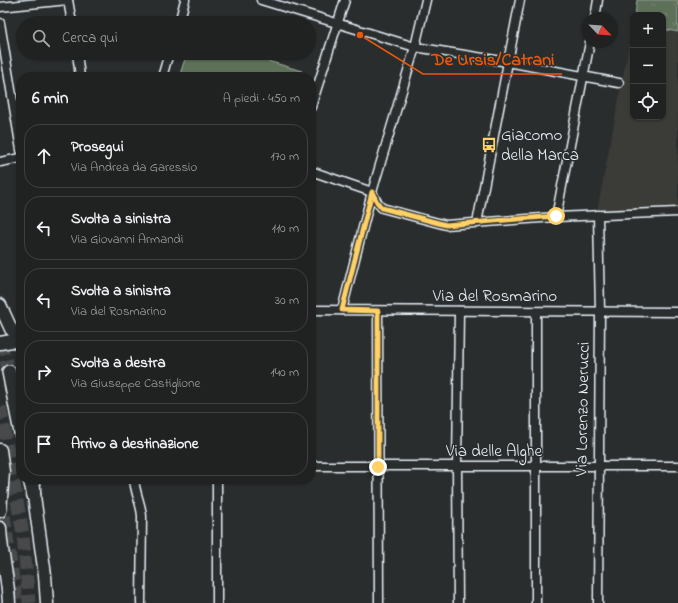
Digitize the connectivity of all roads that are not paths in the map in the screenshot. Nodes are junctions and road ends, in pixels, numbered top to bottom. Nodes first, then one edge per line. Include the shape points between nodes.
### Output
1 (68, 0) edge
2 (186, 0) edge
3 (261, 0) edge
4 (345, 0) edge
5 (426, 0) edge
6 (520, 0) edge
7 (598, 0) edge
8 (0, 7) edge
9 (596, 12) edge
10 (71, 16) edge
11 (180, 16) edge
12 (312, 16) edge
13 (316, 17) edge
14 (0, 23) edge
15 (337, 24) junction
16 (415, 47) junction
17 (589, 48) edge
18 (78, 60) edge
19 (168, 60) edge
20 (508, 62) junction
21 (79, 72) edge
22 (164, 72) edge
23 (583, 77) junction
24 (619, 83) dead end
25 (316, 91) edge
26 (16, 120) edge
27 (16, 159) edge
28 (0, 162) edge
29 (316, 173) edge
30 (372, 192) junction
31 (678, 212) edge
32 (598, 215) junction
33 (556, 216) junction
34 (477, 223) junction
35 (0, 305) edge
36 (316, 310) edge
37 (342, 310) junction
38 (378, 311) junction
39 (459, 311) junction
40 (600, 311) junction
41 (536, 312) junction
42 (678, 312) edge
43 (16, 334) edge
44 (16, 342) edge
45 (0, 343) edge
46 (9, 372) tunnel mouth
47 (16, 408) edge
48 (0, 450) edge
49 (316, 466) edge
50 (457, 466) junction
51 (536, 466) junction
52 (598, 466) junction
53 (678, 466) edge
54 (378, 467) junction
55 (31, 484) edge
56 (34, 484) edge
57 (135, 484) edge
58 (217, 484) edge
59 (34, 496) junction
60 (0, 511) edge
61 (0, 528) edge
62 (9, 603) edge
63 (47, 603) edge
64 (141, 603) edge
65 (217, 603) edge
66 (379, 603) edge
67 (458, 603) edge
68 (536, 603) edge
69 (598, 603) edge

1 - 8 street
1 - 10 street
2 - 11 street
3 - 12 street
4 - 15 street
5 - 16 street
6 - 20 street
7 - 9 street
13 - 15 street
14 - 26 street
15 - 16 street
15 - 25 street
16 - 20 street
16 - 30 street
17 - 23 street
18 - 21 street
19 - 22 street
20 - 23 street
20 - 34 street
23 - 24 street
23 - 33 street
27 - 28 street
29 - 30 street
30 - 34 street via 382,208 446,225
30 - 37 street
31 - 32 street
32 - 33 street
32 - 40 street, Via Lorenzo Nerucci
33 - 34 street
35 - 43 main road via 9,326
36 - 37 street, Via del Rosmarino
37 - 38 street, Via del Rosmarino
38 - 39 street, Via del Rosmarino
38 - 54 street
39 - 41 street, Via del Rosmarino
39 - 50 street
40 - 41 street, Via del Rosmarino
40 - 42 street, Via del Rosmarino
40 - 52 street, Via Lorenzo Nerucci
41 - 51 street
44 - 45 main road
46 - 47 main road
48 - 60 main road via 3,472
49 - 54 street, Via delle Alghe
50 - 51 street, Via delle Alghe
50 - 54 street, Via delle Alghe
50 - 67 street
51 - 52 street, Via delle Alghe
51 - 68 street
52 - 53 street, Via delle Alghe
52 - 69 street, Via Lorenzo Nerucci
54 - 66 street
55 - 59 main road
56 - 59 main road
57 - 64 street via 142,516
58 - 65 street
59 - 63 main road
61 - 62 main road

